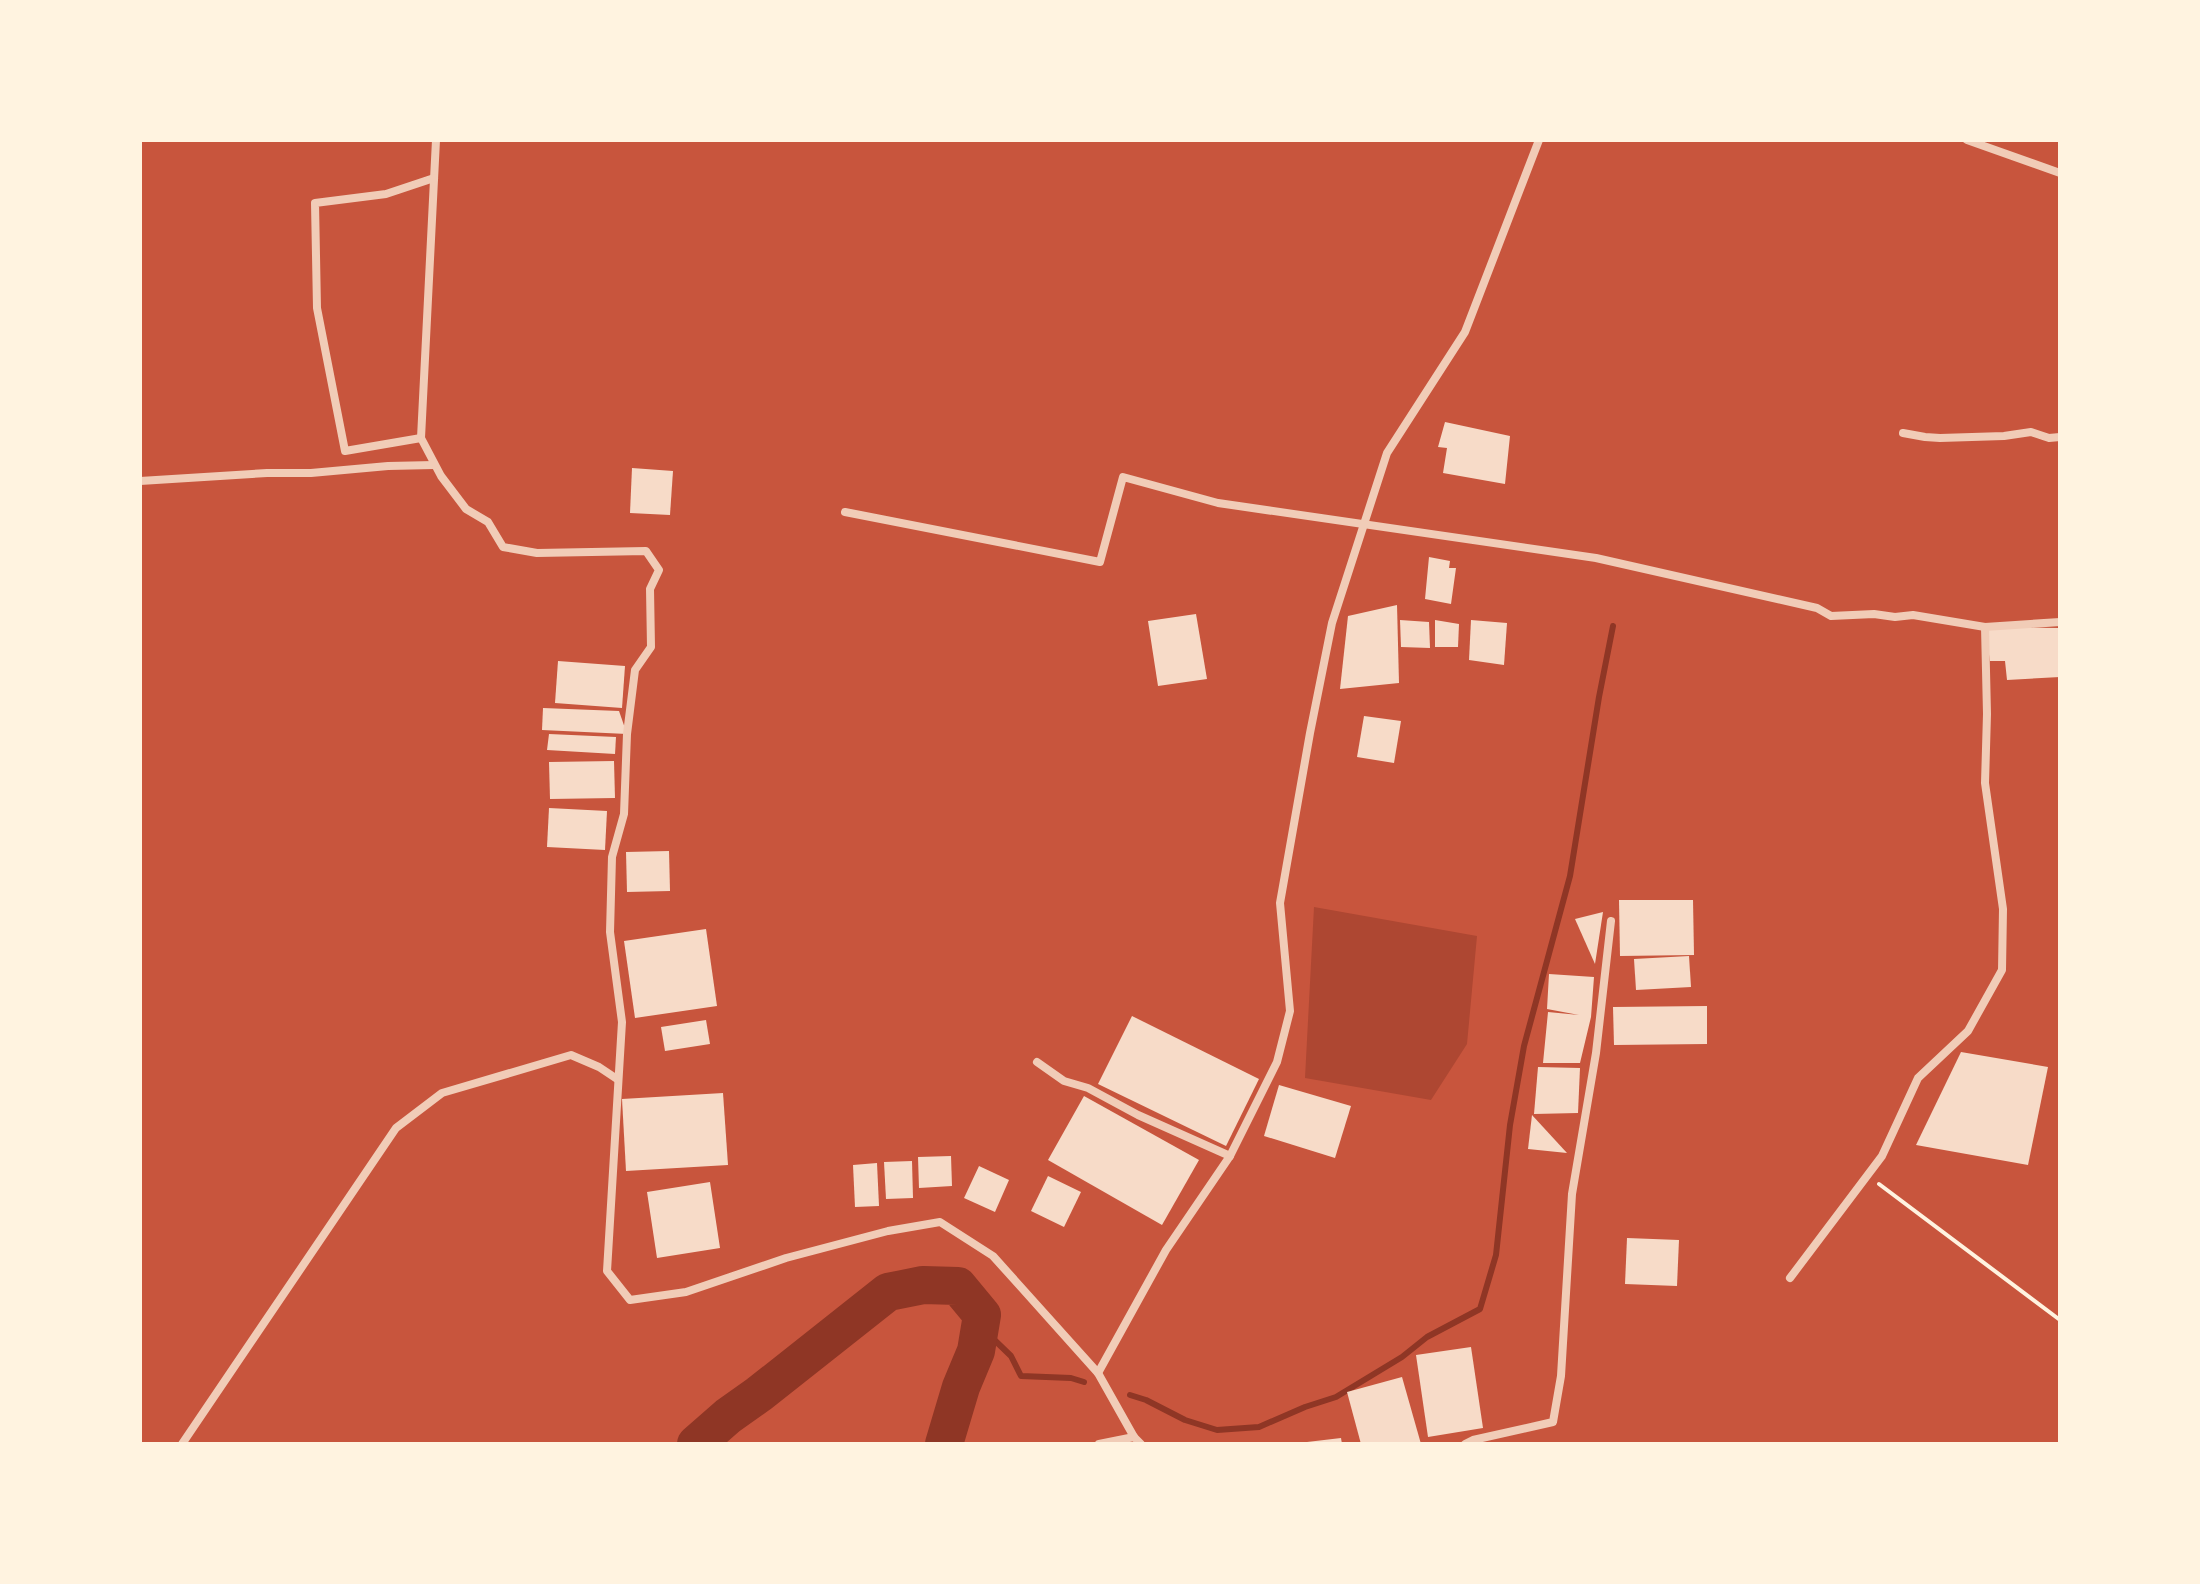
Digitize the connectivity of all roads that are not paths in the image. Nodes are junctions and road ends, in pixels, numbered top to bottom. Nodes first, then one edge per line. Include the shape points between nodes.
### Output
1 (436, 140) edge
2 (1539, 140) edge
3 (1967, 140) edge
4 (2060, 173) edge
5 (434, 178) junction
6 (1903, 433) dead end
7 (2060, 437) edge
8 (421, 438) junction
9 (434, 465) junction
10 (140, 481) edge
11 (845, 512) dead end
12 (1363, 522) junction
13 (2060, 622) edge
14 (1985, 627) junction
15 (1611, 921) dead end
16 (1037, 1062) dead end
17 (617, 1079) junction
18 (1230, 1156) junction
19 (1790, 1278) dead end
20 (1098, 1373) junction
21 (1137, 1441) edge
22 (182, 1444) edge
23 (1099, 1444) edge
24 (1465, 1444) edge

1 - 5 street
2 - 12 street via 1465,332 1387,453
3 - 4 street
5 - 8 street
5 - 8 street via 386,194 315,203 317,308 345,451
6 - 7 street via 1940,438 2031,432
8 - 9 street
9 - 10 street
9 - 17 street via 466,509 488,522 503,547 537,553 646,551 659,570 650,589 651,647 635,670 624,814 612,857 610,932 622,1022
11 - 12 street via 1100,562 1123,477 1218,503
12 - 14 street via 1596,558 1817,608 1831,616 1913,615
12 - 18 street via 1332,623 1280,903 1290,1011 1277,1062
13 - 14 street
14 - 19 street via 1985,783 2003,909 2002,970 1968,1031 1918,1078 1882,1156
15 - 24 street via 1572,1194 1561,1376 1553,1422
16 - 18 street via 1064,1081
17 - 20 street via 607,1271 630,1300 686,1292 786,1258 940,1222 993,1256
17 - 22 street via 571,1055 442,1093 396,1128
18 - 20 street via 1166,1250
20 - 21 street
21 - 23 street

